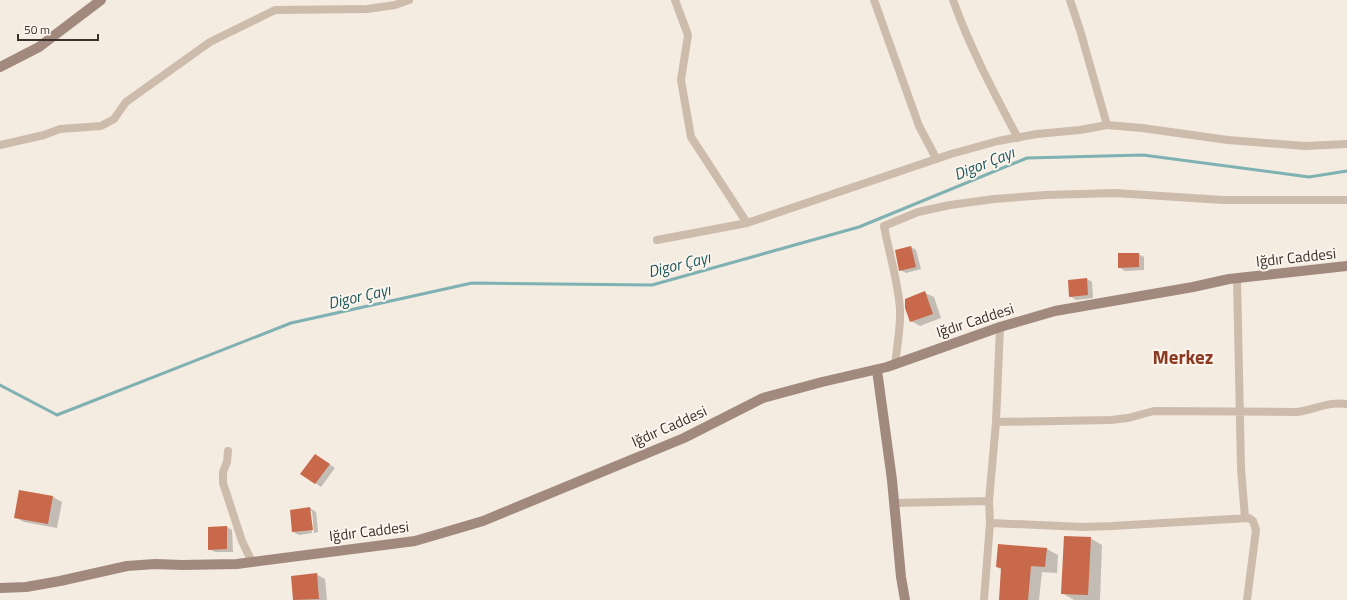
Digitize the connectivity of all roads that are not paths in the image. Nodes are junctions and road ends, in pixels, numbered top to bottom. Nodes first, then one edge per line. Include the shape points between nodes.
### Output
1 (102, 0) edge
2 (409, 0) edge
3 (675, 0) edge
4 (874, 0) edge
5 (952, 0) edge
6 (1070, 0) edge
7 (0, 67) edge
8 (1107, 125) junction
9 (1018, 138) junction
10 (1347, 144) edge
11 (0, 145) edge
12 (936, 158) junction
13 (1347, 200) edge
14 (747, 223) junction
15 (657, 240) dead end
16 (1347, 266) edge
17 (1237, 278) junction
18 (1000, 327) junction
19 (895, 365) junction
20 (877, 370) junction
21 (1347, 404) edge
22 (1240, 412) junction
23 (996, 422) junction
24 (228, 451) dead end
25 (989, 501) junction
26 (894, 503) junction
27 (1245, 518) junction
28 (990, 523) junction
29 (252, 562) junction
30 (0, 588) edge
31 (905, 600) edge
32 (984, 600) edge
33 (1247, 600) edge

1 - 7 street via 39,47
2 - 11 street via 368,9 275,10 210,42 126,102 114,119 102,126 60,129
3 - 14 street via 688,35 681,80 690,136
4 - 12 street via 919,126
5 - 9 street via 977,58
6 - 8 street
8 - 9 street
8 - 10 street via 1228,140 1305,146
9 - 12 street
12 - 14 street
13 - 19 street via 1223,200 1115,193 994,199 918,212 884,226 899,296 899,333
14 - 15 street
16 - 17 street, Iğdır Caddesi
17 - 18 street, Iğdır Caddesi via 1062,310
17 - 22 street
18 - 19 street, Iğdır Caddesi
18 - 23 street
19 - 20 street, Iğdır Caddesi
20 - 26 street
20 - 29 street, Iğdır Caddesi via 763,398 684,438 483,521 415,541
21 - 22 street via 1319,406 1297,412
22 - 23 street via 1154,411 1111,420
22 - 27 street
23 - 25 street
24 - 29 street via 223,483 242,541
25 - 26 street
25 - 28 street
26 - 31 street
27 - 28 street via 1084,527
27 - 33 street via 1254,522 1256,530
28 - 32 street
29 - 30 street, Iğdır Caddesi via 127,566 60,582

